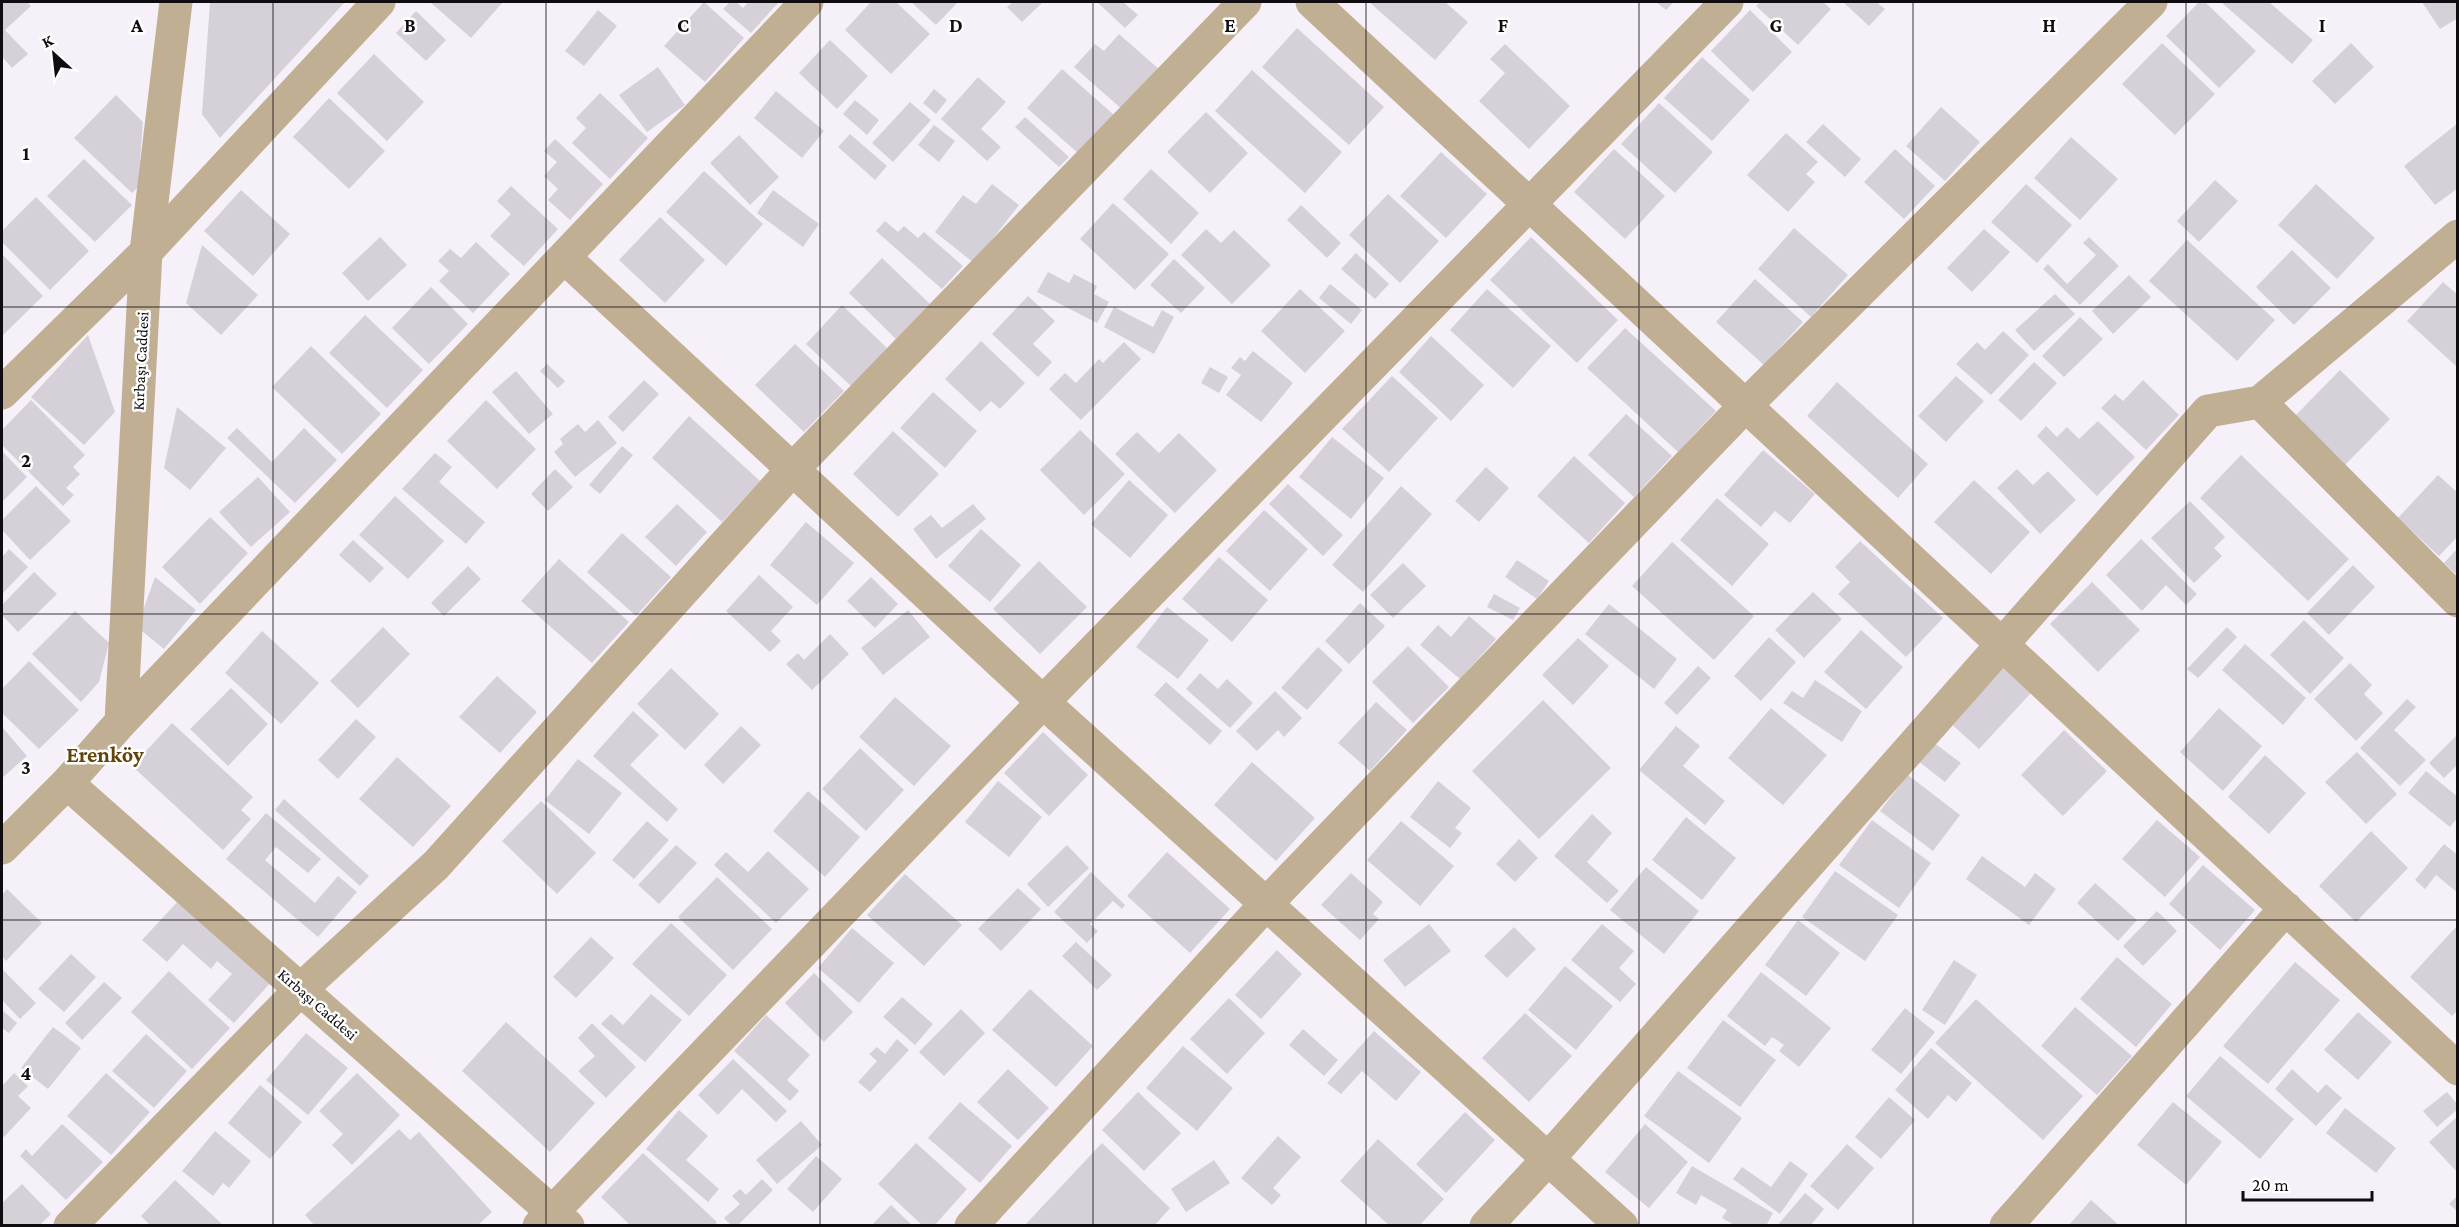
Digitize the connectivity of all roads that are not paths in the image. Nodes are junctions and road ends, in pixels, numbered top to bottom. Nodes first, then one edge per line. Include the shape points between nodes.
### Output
1 (176, 2) edge
2 (379, 2) edge
3 (807, 2) edge
4 (1245, 2) edge
5 (1312, 2) edge
6 (1727, 2) edge
7 (2151, 2) edge
8 (1529, 206) junction
9 (2457, 236) edge
10 (146, 252) junction
11 (565, 258) junction
12 (2, 393) edge
13 (2260, 402) junction
14 (1745, 406) junction
15 (792, 470) junction
16 (2457, 601) edge
17 (2003, 644) junction
18 (1043, 702) junction
19 (121, 722) junction
20 (67, 783) junction
21 (2, 848) edge
22 (1266, 904) junction
23 (2286, 908) junction
24 (301, 989) junction
25 (2457, 1069) edge
26 (1550, 1158) junction
27 (553, 1221) edge
28 (70, 1226) edge
29 (971, 1226) edge
30 (1486, 1226) edge
31 (1622, 1226) edge
32 (2006, 1226) edge

1 - 10 street, Kırbaşı Caddesi
2 - 10 street
3 - 11 street
4 - 15 street
5 - 8 street
6 - 8 street
7 - 14 street
8 - 14 street
8 - 18 street
9 - 13 street
10 - 12 street
10 - 19 street, Kırbaşı Caddesi
11 - 15 street
11 - 19 street
13 - 16 street
13 - 17 street via 2208,411
14 - 17 street
14 - 22 street
15 - 18 street
15 - 24 street via 436,865
17 - 23 street
17 - 26 street
18 - 22 street
18 - 27 street
19 - 20 street
20 - 21 street
20 - 24 street, Kırbaşı Caddesi
22 - 26 street
22 - 29 street
23 - 25 street
23 - 32 street
24 - 27 street, Kırbaşı Caddesi
24 - 28 street
26 - 30 street
26 - 31 street

